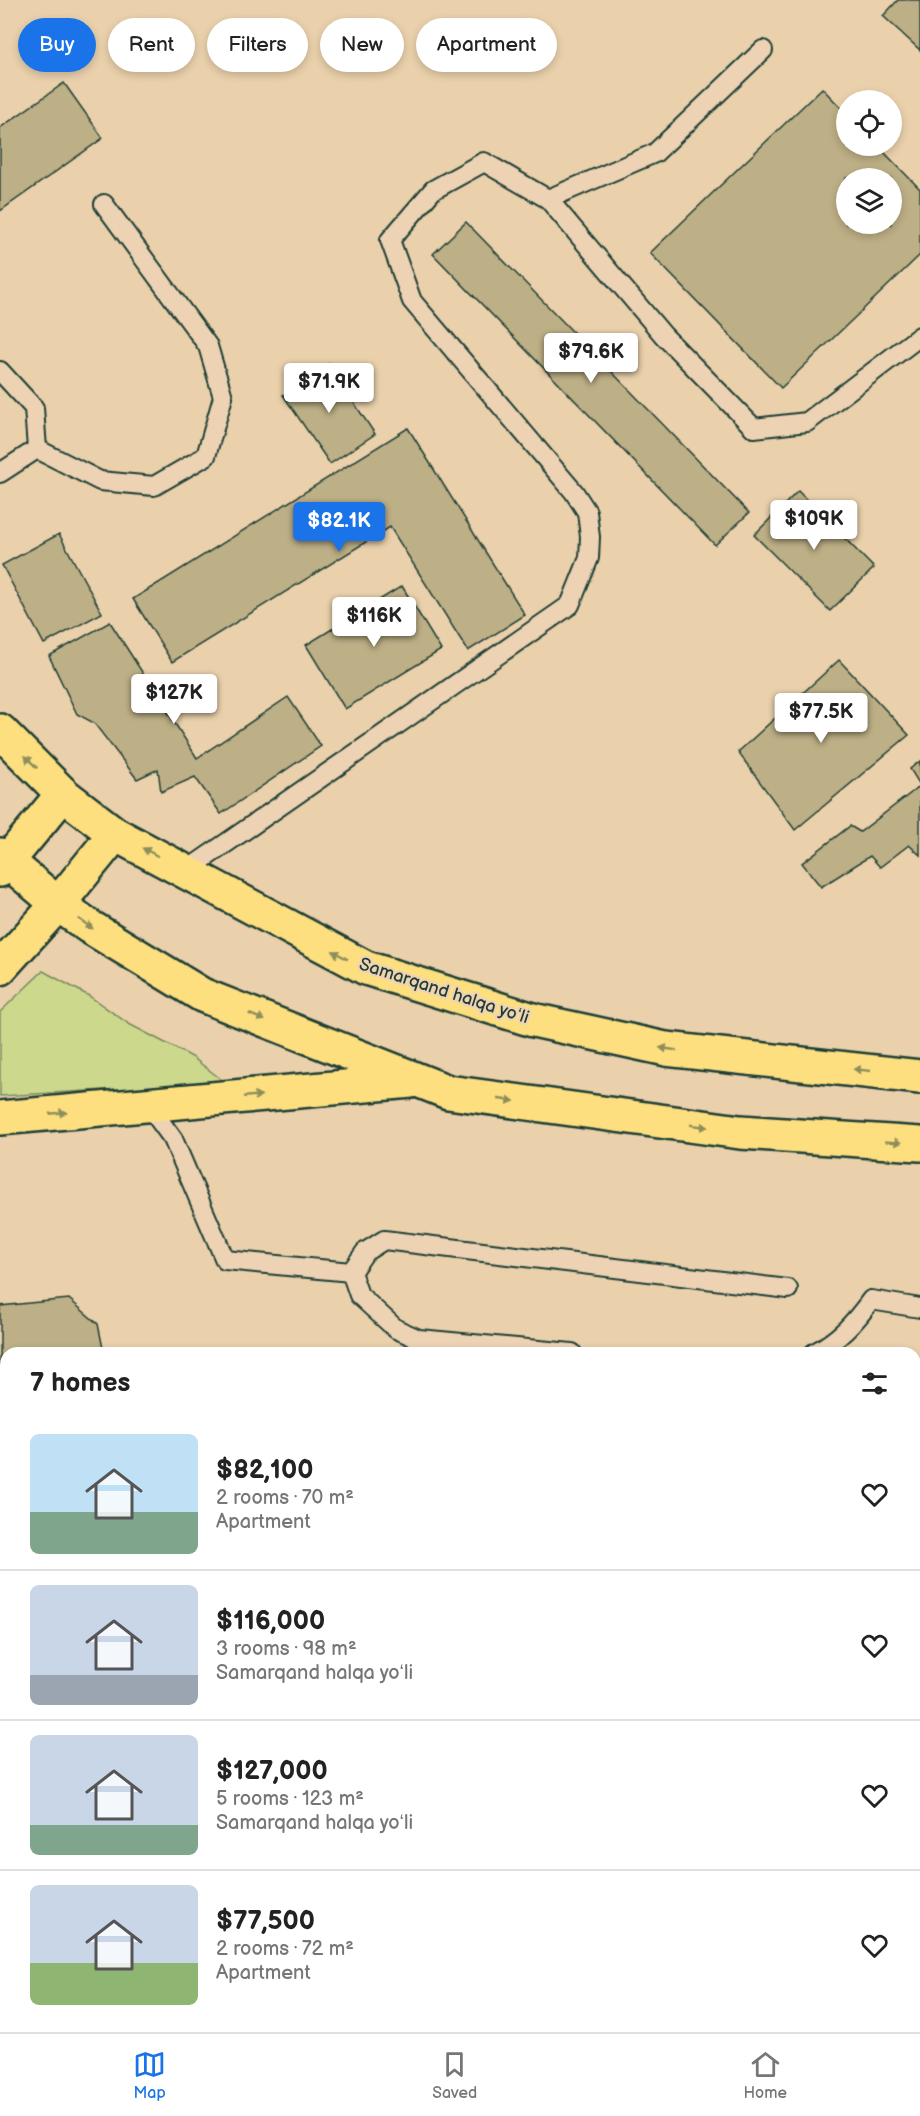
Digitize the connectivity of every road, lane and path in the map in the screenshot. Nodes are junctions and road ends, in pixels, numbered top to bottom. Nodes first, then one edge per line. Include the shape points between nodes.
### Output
1 (763, 50) dead end
2 (548, 199) junction
3 (104, 204) dead end
4 (920, 336) edge
5 (0, 370) edge
6 (37, 449) junction
7 (0, 473) edge
8 (0, 731) edge
9 (63, 794) junction
10 (115, 834) junction
11 (2, 862) edge
12 (186, 871) junction
13 (58, 904) junction
14 (0, 968) edge
15 (920, 1077) edge
16 (416, 1080) junction
17 (148, 1105) junction
18 (0, 1118) edge
19 (920, 1144) edge
20 (351, 1272) junction
21 (788, 1289) dead end
22 (920, 1308) edge
23 (506, 1347) edge
24 (826, 1347) edge

1 - 2 lane via 655,153
2 - 4 lane via 664,336 754,428 807,422
2 - 12 lane via 484,162 433,190 390,240 412,302 587,512 590,558 570,605
3 - 6 lane via 208,346 223,397 206,456 154,486 100,481
5 - 6 lane via 34,408
6 - 7 lane
9 -> 8 main road, Samarqand halqa yoʻli
9 - 10 main road, Samarqand halqa yoʻli
9 - 11 main road
12 -> 10 main road, Samarqand halqa yoʻli
10 - 13 main road
11 - 13 main road
15 -> 12 main road, Samarqand halqa yoʻli via 666,1049 532,1020 366,968
13 - 14 main road
13 -> 16 main road via 202,996
17 -> 16 main road
16 -> 19 main road via 448,1092 740,1132
18 -> 17 main road
17 - 20 lane via 173,1139 225,1260
20 - 21 lane via 365,1252 384,1240
20 - 23 lane via 359,1295 396,1329 419,1339
22 - 24 lane via 871,1300 851,1326

